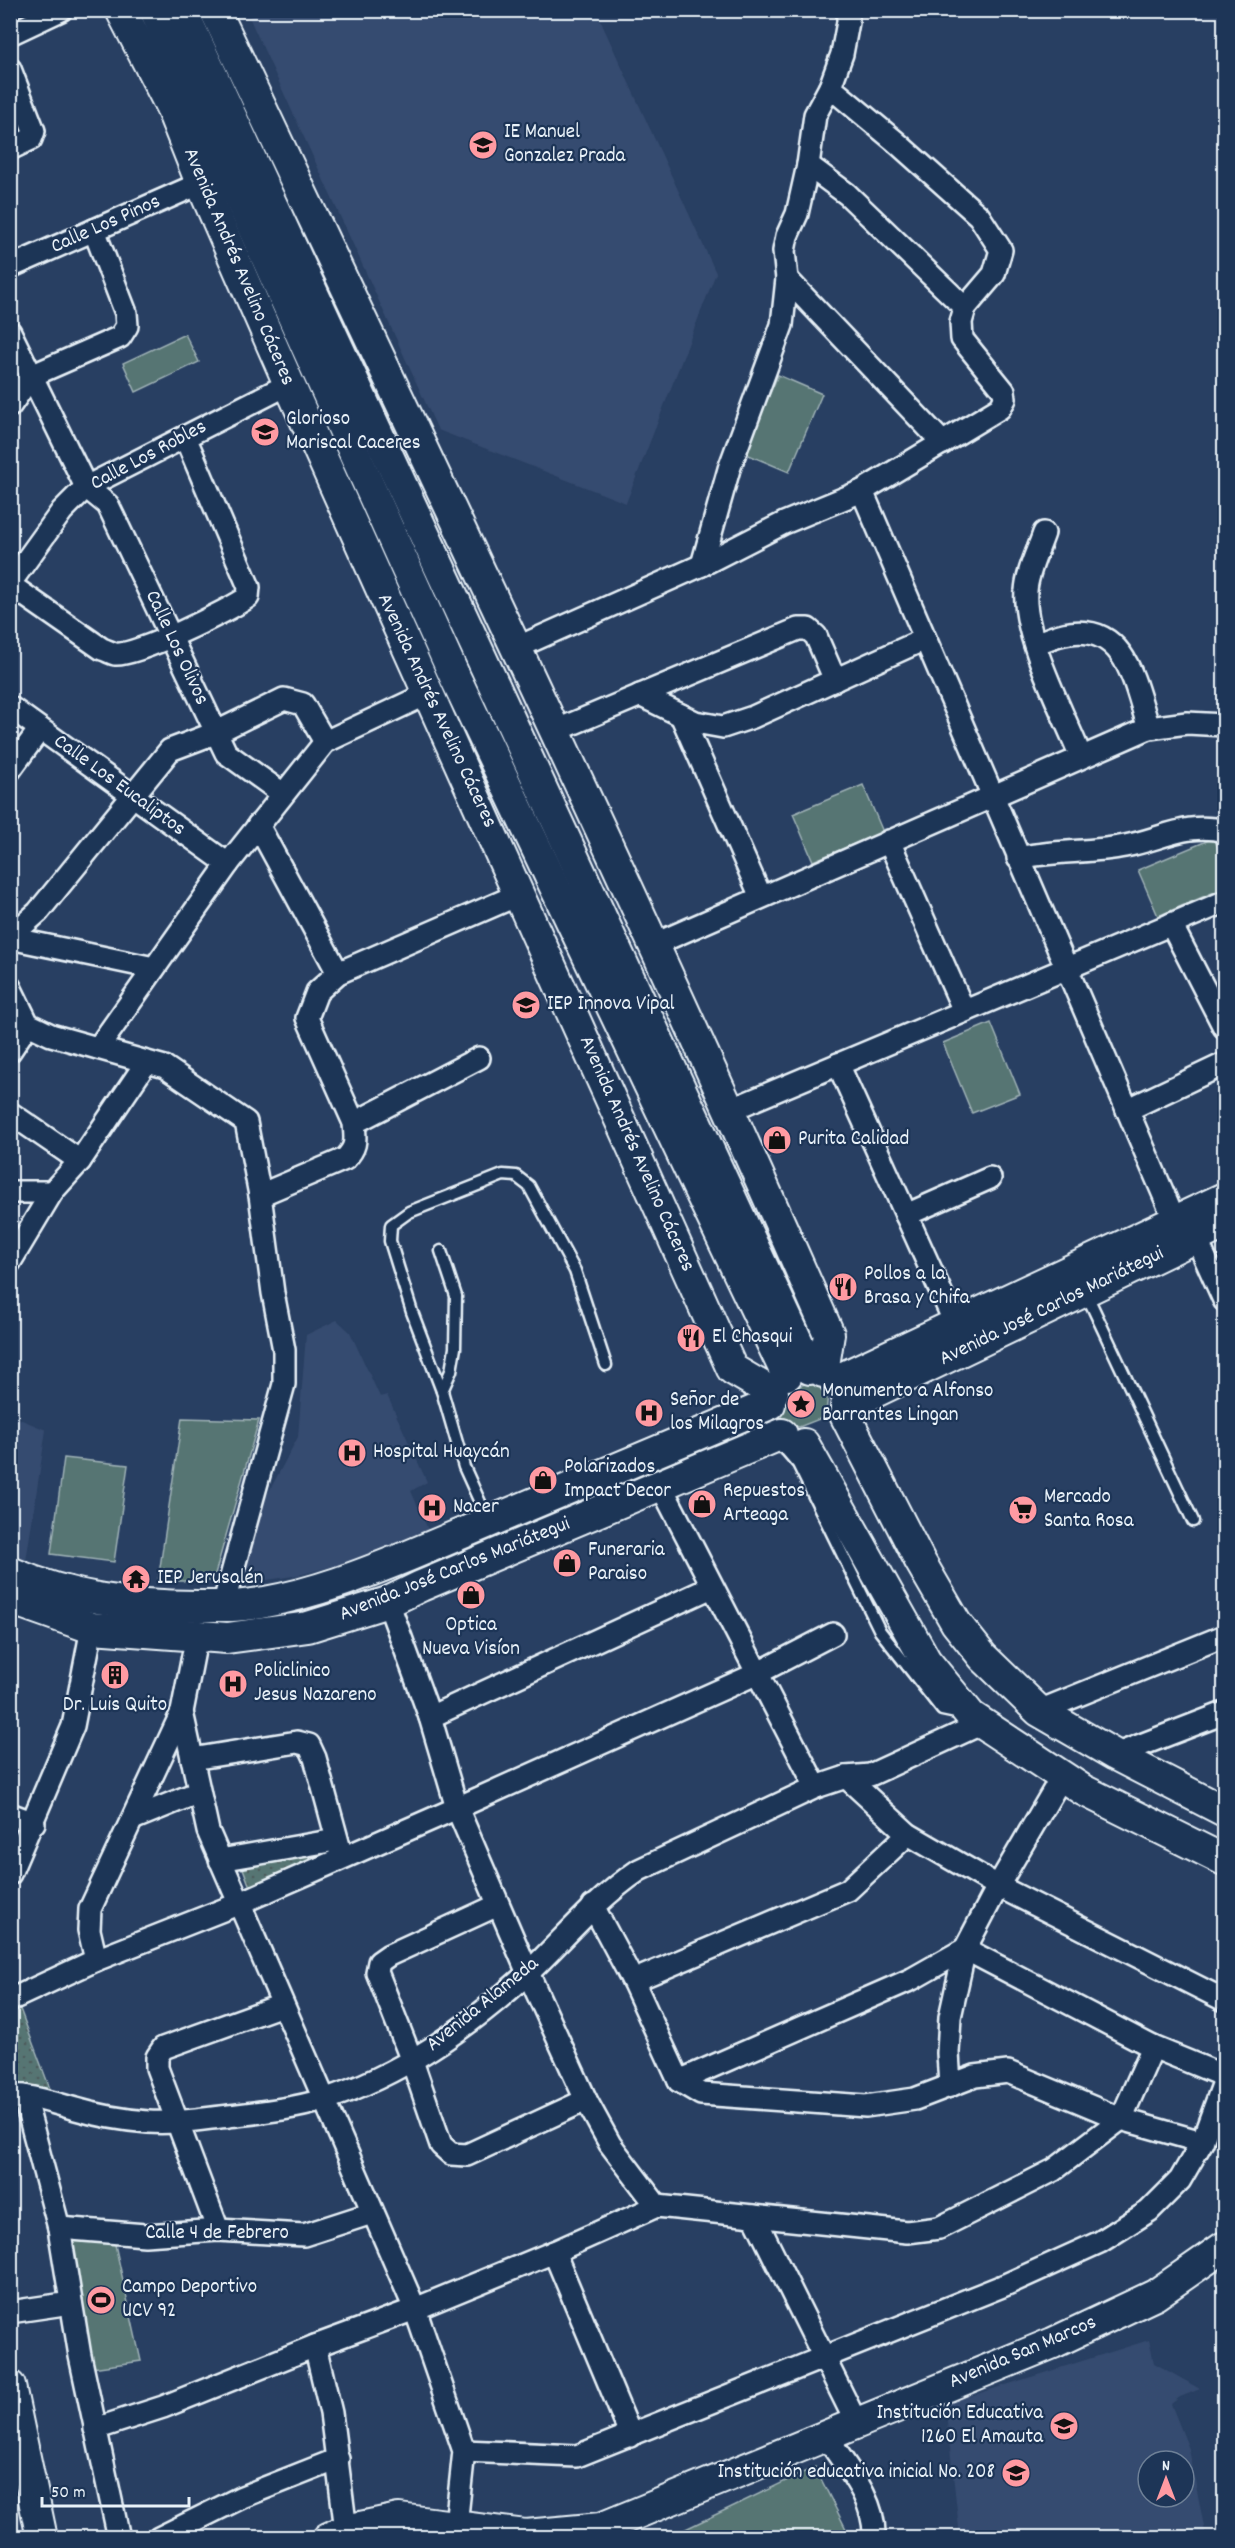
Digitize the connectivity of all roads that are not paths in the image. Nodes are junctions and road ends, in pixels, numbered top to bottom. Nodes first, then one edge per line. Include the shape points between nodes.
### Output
1 (61, 10) edge
2 (121, 10) edge
3 (154, 10) edge
4 (182, 10) edge
5 (215, 10) edge
6 (848, 10) edge
7 (10, 34) edge
8 (10, 69) edge
9 (830, 87) junction
10 (10, 149) edge
11 (808, 165) junction
12 (201, 183) junction
13 (94, 230) junction
14 (10, 267) edge
15 (787, 279) junction
16 (965, 308) junction
17 (10, 332) edge
18 (31, 376) junction
19 (289, 384) junction
20 (10, 406) edge
21 (185, 437) junction
22 (944, 443) junction
23 (86, 488) junction
24 (862, 491) junction
25 (1044, 533) dead end
26 (702, 565) junction
27 (10, 584) edge
28 (171, 636) junction
29 (925, 639) junction
30 (1035, 644) junction
31 (516, 648) junction
32 (835, 680) junction
33 (427, 694) junction
34 (640, 695) junction
35 (10, 708) edge
36 (681, 715) junction
37 (1224, 725) edge
38 (1149, 728) junction
39 (40, 729) junction
40 (555, 731) junction
41 (215, 732) junction
42 (325, 742) junction
43 (1081, 757) junction
44 (10, 770) edge
45 (284, 794) junction
46 (133, 796) junction
47 (992, 796) junction
48 (258, 825) junction
49 (1224, 831) edge
50 (889, 841) junction
51 (1018, 858) junction
52 (228, 864) junction
53 (520, 894) junction
54 (761, 897) junction
55 (1224, 902) edge
56 (1171, 924) junction
57 (10, 938) edge
58 (653, 945) junction
59 (154, 968) junction
60 (1066, 968) junction
61 (339, 973) junction
62 (10, 987) edge
63 (964, 1011) junction
64 (28, 1024) junction
65 (1224, 1027) edge
66 (98, 1048) junction
67 (10, 1051) edge
68 (479, 1058) dead end
69 (146, 1063) junction
70 (838, 1064) junction
71 (1224, 1064) edge
72 (730, 1110) junction
73 (1127, 1110) junction
74 (10, 1113) edge
75 (354, 1123) junction
76 (80, 1161) junction
77 (990, 1178) dead end
78 (10, 1192) edge
79 (52, 1192) junction
80 (260, 1195) junction
81 (1224, 1198) edge
82 (906, 1215) junction
83 (1224, 1224) edge
84 (1185, 1230) junction
85 (441, 1251) dead end
86 (10, 1262) edge
87 (1085, 1291) junction
88 (1224, 1300) edge
89 (955, 1323) junction
90 (606, 1365) dead end
91 (811, 1389) junction
92 (442, 1391) junction
93 (785, 1439) junction
94 (661, 1486) junction
95 (1193, 1521) dead end
96 (489, 1523) junction
97 (408, 1556) junction
98 (10, 1572) edge
99 (421, 1586) junction
100 (712, 1587) junction
101 (10, 1599) edge
102 (388, 1602) junction
103 (223, 1606) junction
104 (92, 1628) junction
105 (833, 1634) dead end
106 (197, 1635) junction
107 (1224, 1636) edge
108 (756, 1674) junction
109 (1038, 1711) junction
110 (182, 1712) junction
111 (1224, 1713) edge
112 (430, 1717) junction
113 (977, 1719) junction
114 (1115, 1755) junction
115 (192, 1759) junction
116 (846, 1777) junction
117 (1061, 1778) junction
118 (816, 1788) junction
119 (199, 1792) junction
120 (457, 1808) junction
121 (1224, 1811) edge
122 (10, 1814) edge
123 (135, 1818) junction
124 (34, 1823) junction
125 (908, 1834) junction
126 (339, 1849) junction
127 (220, 1860) junction
128 (1224, 1860) edge
129 (10, 1874) edge
130 (998, 1886) junction
131 (238, 1904) junction
132 (498, 1905) junction
133 (592, 1906) junction
134 (965, 1949) junction
135 (96, 1960) junction
136 (528, 1973) junction
137 (633, 1981) junction
138 (10, 2000) edge
139 (1224, 2000) edge
140 (282, 2005) junction
141 (1153, 2047) junction
142 (412, 2061) junction
143 (1224, 2076) edge
144 (679, 2081) junction
145 (1224, 2082) edge
146 (950, 2086) junction
147 (17, 2095) edge
148 (322, 2100) junction
149 (586, 2100) junction
150 (1121, 2119) junction
151 (178, 2122) junction
152 (1202, 2142) junction
153 (657, 2206) junction
154 (372, 2213) junction
155 (754, 2216) junction
156 (59, 2228) junction
157 (219, 2230) junction
158 (1224, 2248) edge
159 (554, 2252) junction
160 (71, 2303) junction
161 (415, 2309) junction
162 (10, 2312) edge
163 (315, 2346) junction
164 (824, 2358) junction
165 (10, 2386) edge
166 (856, 2422) junction
167 (95, 2429) junction
168 (825, 2435) junction
169 (631, 2436) junction
170 (464, 2451) junction
171 (338, 2459) junction
172 (20, 2475) edge
173 (456, 2525) junction
174 (604, 2533) edge
175 (340, 2535) edge
176 (42, 2538) edge
177 (119, 2538) edge
178 (159, 2538) edge
179 (874, 2538) edge

1 - 7 street
2 - 12 street, Avenida Andrés Avelino Cáceres via 170,105
3 - 91 street, Avenida Andrés Avelino Cáceres via 456,679
4 - 91 street, Avenida Andrés Avelino Cáceres
5 - 31 street
6 - 9 street via 842,54
8 - 10 street via 34,131 31,139
9 - 11 street via 815,115
9 - 16 street via 979,216 1001,250 994,274
11 - 15 street via 784,252
11 - 16 street via 847,194
12 - 13 street, Calle Los Pinos
12 - 19 street, Avenida Andrés Avelino Cáceres
13 - 14 street, Calle Los Pinos
13 - 18 street via 126,313 127,326 120,337
15 - 22 street
15 - 26 street via 782,325 729,469
16 - 22 street via 962,339 1004,391 1005,399 1000,408
17 - 18 street
18 - 20 street
18 - 23 street
19 - 21 street, Calle Los Robles
19 - 33 street, Avenida Andrés Avelino Cáceres
21 - 23 street, Calle Los Robles
21 - 28 street via 249,587 248,597 239,603
22 - 24 street
23 - 27 street, Calle Los Robles via 62,511
23 - 28 street, Calle Los Olivos via 108,505
24 - 26 street via 784,523
24 - 29 street
25 - 30 street via 1026,589 1026,612
26 - 31 street
27 - 28 street via 102,649 116,654 129,653
28 - 41 street, Calle Los Olivos
29 - 32 street
29 - 47 street
30 - 38 street via 1070,632 1109,640 1127,665
30 - 43 street
31 - 40 street
32 - 34 street via 816,636 808,628 798,628
32 - 36 street via 723,727
33 - 42 street
33 - 53 street, Avenida Andrés Avelino Cáceres
34 - 36 street
34 - 40 street
35 - 39 street, Calle Los Eucaliptos
36 - 54 street
37 - 38 street via 1187,723
38 - 43 street
39 - 44 street
39 - 46 street, Calle Los Eucaliptos
40 - 58 street
41 - 42 street via 284,699 303,704
41 - 45 street, Calle Los Olivos via 226,753
41 - 46 street via 170,750
42 - 45 street
43 - 47 street
45 - 48 street
46 - 52 street, Calle Los Eucaliptos
46 - 57 street via 38,912
47 - 50 street
47 - 51 street
48 - 52 street
48 - 61 street
49 - 51 street via 1183,829 1123,847 1042,852
50 - 54 street
50 - 63 street
51 - 60 street
52 - 59 street
53 - 61 street
53 - 91 street, Avenida Andrés Avelino Cáceres via 732,1369
54 - 58 street
55 - 56 street
56 - 60 street
56 - 65 street
57 - 59 street
58 - 72 street
59 - 66 street
60 - 63 street
60 - 73 street
61 - 75 street via 317,992 308,1018
62 - 64 street
63 - 70 street
64 - 66 street
64 - 67 street
66 - 69 street
68 - 75 street
69 - 76 street
69 - 80 street via 165,1067 246,1122
70 - 72 street
70 - 82 street
71 - 73 street
72 - 91 street via 829,1334
73 - 84 street
74 - 76 street
75 - 80 street via 354,1150 345,1159
76 - 79 street
77 - 82 street
78 - 79 street
79 - 86 street
80 - 103 street via 284,1350 284,1384
81 - 84 street, Avenida José Carlos Mariátegui
82 - 89 street
83 - 84 street, Avenida José Carlos Mariátegui
84 - 87 street, Avenida José Carlos Mariátegui
84 - 88 street
84 - 89 street, Avenida José Carlos Mariátegui
85 - 92 lane via 456,1296 455,1348
87 - 91 street, Avenida José Carlos Mariátegui
87 - 95 lane
89 - 91 street, Avenida José Carlos Mariátegui
90 - 92 lane via 575,1271 534,1195 516,1176 503,1175 409,1212 391,1225 390,1241
91 - 93 street via 775,1425
91 - 93 street, Avenida José Carlos Mariátegui via 836,1433 827,1440
91 - 96 street, Avenida José Carlos Mariátegui
91 - 109 street, Avenida Andrés Avelino Cáceres via 956,1623 983,1657
92 - 96 lane via 464,1467
93 - 94 street, Avenida José Carlos Mariátegui
93 - 113 street via 926,1661
94 - 99 street, Avenida José Carlos Mariátegui
94 - 100 street
96 - 97 street, Avenida José Carlos Mariátegui
97 - 99 street
97 - 103 street, Avenida José Carlos Mariátegui via 300,1594 263,1603
98 - 103 street, Avenida José Carlos Mariátegui via 84,1597 126,1604
99 - 102 street, Avenida José Carlos Mariátegui
100 - 108 street
100 - 112 street
101 - 104 street, Avenida José Carlos Mariátegui
102 - 106 street, Avenida José Carlos Mariátegui via 308,1627 227,1638
102 - 112 street
104 - 106 street, Avenida José Carlos Mariátegui
104 - 124 street via 73,1726
105 - 108 street
106 - 110 street
107 - 109 street
108 - 118 street
108 - 120 street
109 - 114 street, Avenida Andrés Avelino Cáceres
110 - 115 street
110 - 123 street
111 - 114 street
112 - 120 street
113 - 116 street, Avenida Alameda via 862,1764
113 - 117 street
114 - 121 street, Avenida Andrés Avelino Cáceres
115 - 119 street
115 - 126 street via 297,1742 309,1745
116 - 118 street, Avenida Alameda
116 - 125 street
117 - 128 street
117 - 130 street
118 - 133 street, Avenida Alameda via 639,1870
119 - 123 street
119 - 127 street
120 - 126 street
120 - 132 street
122 - 124 street
123 - 135 street via 90,1909 89,1930
124 - 129 street
125 - 130 street
125 - 137 street via 848,1890
126 - 127 street
126 - 131 street
127 - 131 street
130 - 134 street
130 - 139 street
131 - 135 street
131 - 140 street
132 - 136 street
132 - 142 street via 389,1954 380,1962 377,1972
133 - 136 street, Avenida Alameda
133 - 137 street
134 - 141 street
134 - 144 street via 912,1979
134 - 146 street via 950,2017
135 - 138 street
136 - 142 street, Avenida Alameda via 447,2040
136 - 149 street
137 - 144 street
140 - 148 street
140 - 151 street via 163,2048 157,2057 157,2068
141 - 143 street
141 - 150 street
142 - 148 street, Avenida Alameda
142 - 149 street via 441,2145 451,2154 467,2155
144 - 146 street via 701,2094 866,2106 915,2098
145 - 152 street
146 - 150 street via 975,2076 1008,2072
147 - 151 street, Avenida Alameda via 110,2116
147 - 156 street
148 - 151 street, Avenida Alameda via 281,2110
148 - 154 street
149 - 153 street via 610,2144
150 - 152 street
150 - 155 street via 1054,2170 939,2228 907,2232
151 - 157 street
152 - 164 street via 1180,2180 1157,2204 1100,2242
153 - 155 street
153 - 159 street
154 - 157 street, Calle 4 de Febrero via 304,2235
154 - 161 street
155 - 164 street
156 - 157 street, Calle 4 de Febrero via 145,2235
156 - 160 street
158 - 166 street, Avenida San Marcos via 1155,2295 1053,2343
159 - 161 street
159 - 169 street
160 - 162 street
160 - 167 street
161 - 163 street
161 - 170 street
163 - 167 street via 164,2407
163 - 171 street
164 - 166 street
164 - 169 street
165 - 172 street
166 - 168 street, Avenida San Marcos
167 - 177 street
168 - 174 street, Avenida San Marcos
168 - 179 street via 869,2502
169 - 170 street via 578,2456
170 - 173 street
171 - 175 street
171 - 178 street via 243,2497
172 - 176 street
173 - 174 street, Avenida San Marcos via 526,2535
173 - 175 street, Avenida San Marcos via 399,2519

